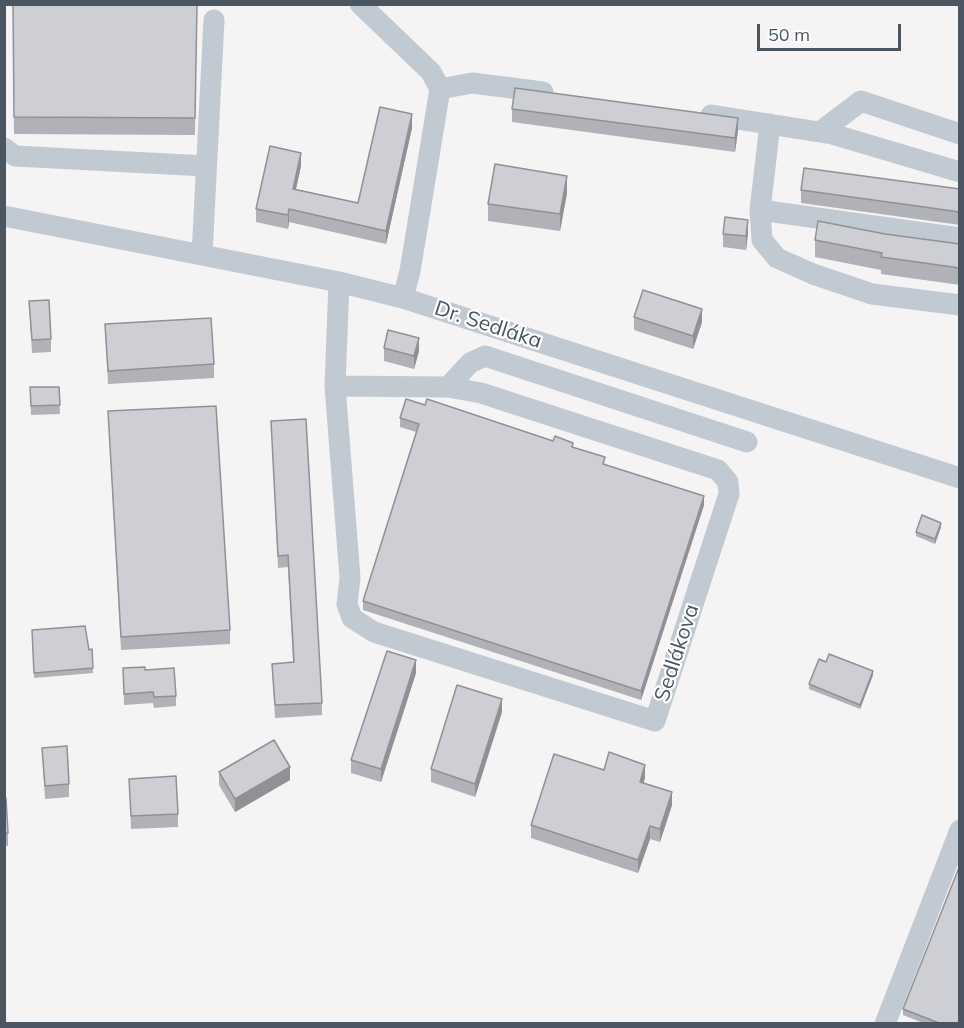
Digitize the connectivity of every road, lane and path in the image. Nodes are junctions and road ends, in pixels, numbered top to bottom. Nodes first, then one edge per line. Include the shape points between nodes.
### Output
1 (360, 4) edge
2 (214, 20) dead end
3 (440, 89) junction
4 (567, 95) edge
5 (696, 112) edge
6 (770, 124) junction
7 (820, 132) junction
8 (960, 134) edge
9 (4, 148) edge
10 (206, 166) junction
11 (960, 171) edge
12 (760, 210) junction
13 (4, 216) edge
14 (960, 238) edge
15 (202, 255) junction
16 (339, 282) junction
17 (403, 298) junction
18 (960, 305) edge
19 (335, 386) junction
20 (448, 387) junction
21 (747, 442) dead end
22 (960, 478) edge
23 (960, 830) edge
24 (885, 1023) edge

1 - 3 street via 431,72
2 - 10 street
3 - 4 street via 472,83
3 - 17 street
5 - 6 street
6 - 7 street
6 - 12 street
7 - 8 street via 861,101
7 - 11 street
9 - 10 street via 15,156
10 - 15 street
12 - 14 street
12 - 18 street via 762,240 777,258 872,294
13 - 15 street, Dr. Sedláka
15 - 16 street, Dr. Sedláka
16 - 17 street, Dr. Sedláka
16 - 19 street, Sedlákova
17 - 22 street, Dr. Sedláka
19 - 20 street, Sedlákova
19 - 20 street, Sedlákova via 350,578 347,604 352,618 374,632 655,721 729,494 728,482 718,470 481,393
20 - 21 street via 470,363 485,356
23 - 24 street

